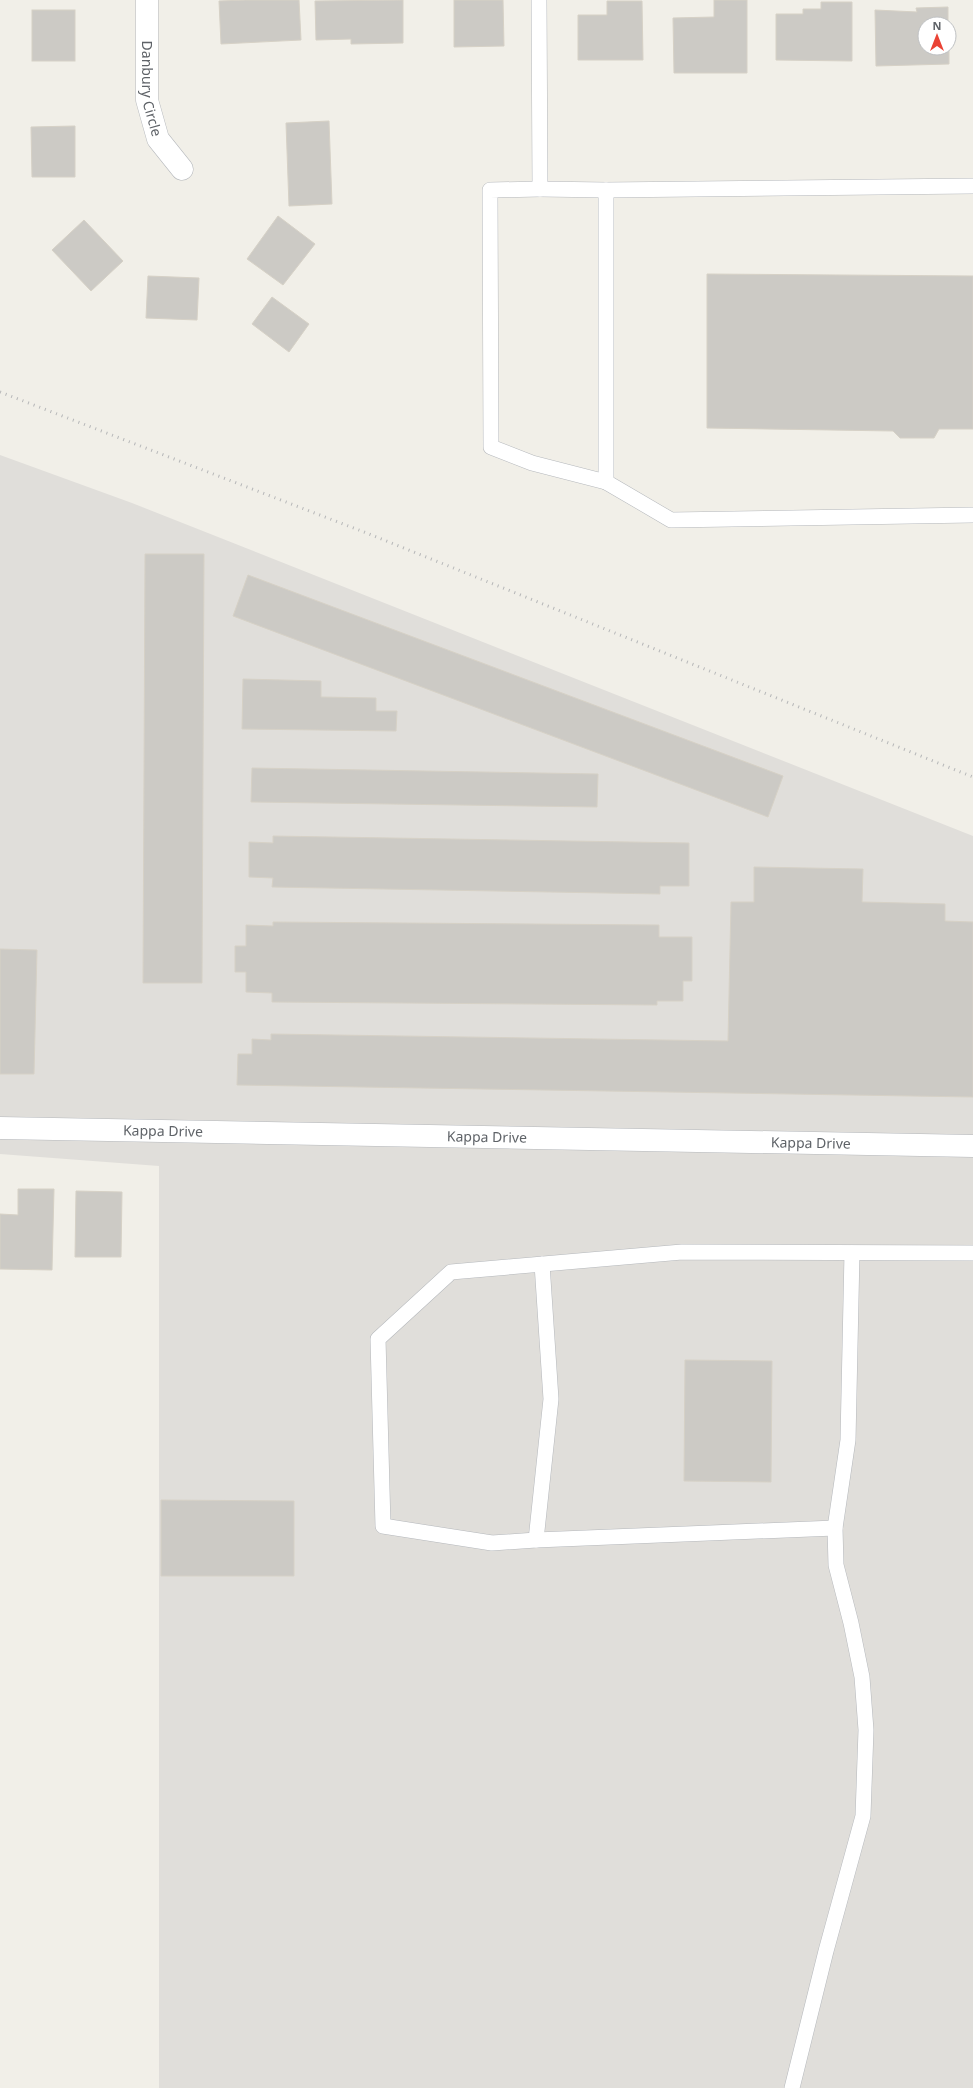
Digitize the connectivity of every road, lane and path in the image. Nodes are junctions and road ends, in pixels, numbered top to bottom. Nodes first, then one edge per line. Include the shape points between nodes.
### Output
1 (146, 0) edge
2 (539, 0) edge
3 (182, 169) dead end
4 (973, 186) edge
5 (540, 189) junction
6 (606, 190) junction
7 (606, 482) junction
8 (973, 515) edge
9 (0, 1128) edge
10 (973, 1146) edge
11 (852, 1253) junction
12 (973, 1253) edge
13 (542, 1264) junction
14 (835, 1528) junction
15 (536, 1540) junction
16 (792, 2088) edge

1 - 3 street, Danbury Circle via 146,100 158,139
2 - 5 lane
4 - 6 lane
5 - 6 lane
5 - 7 lane via 490,190 491,447 532,463
6 - 7 lane
7 - 8 lane via 671,520
9 - 10 street, Kappa Drive
11 - 12 lane
11 - 13 lane via 682,1252
11 - 14 lane via 848,1440
13 - 15 lane via 551,1399
13 - 15 lane via 451,1272 378,1339 383,1526 492,1542
14 - 15 lane
14 - 16 lane via 836,1565 862,1677 866,1730 863,1816

